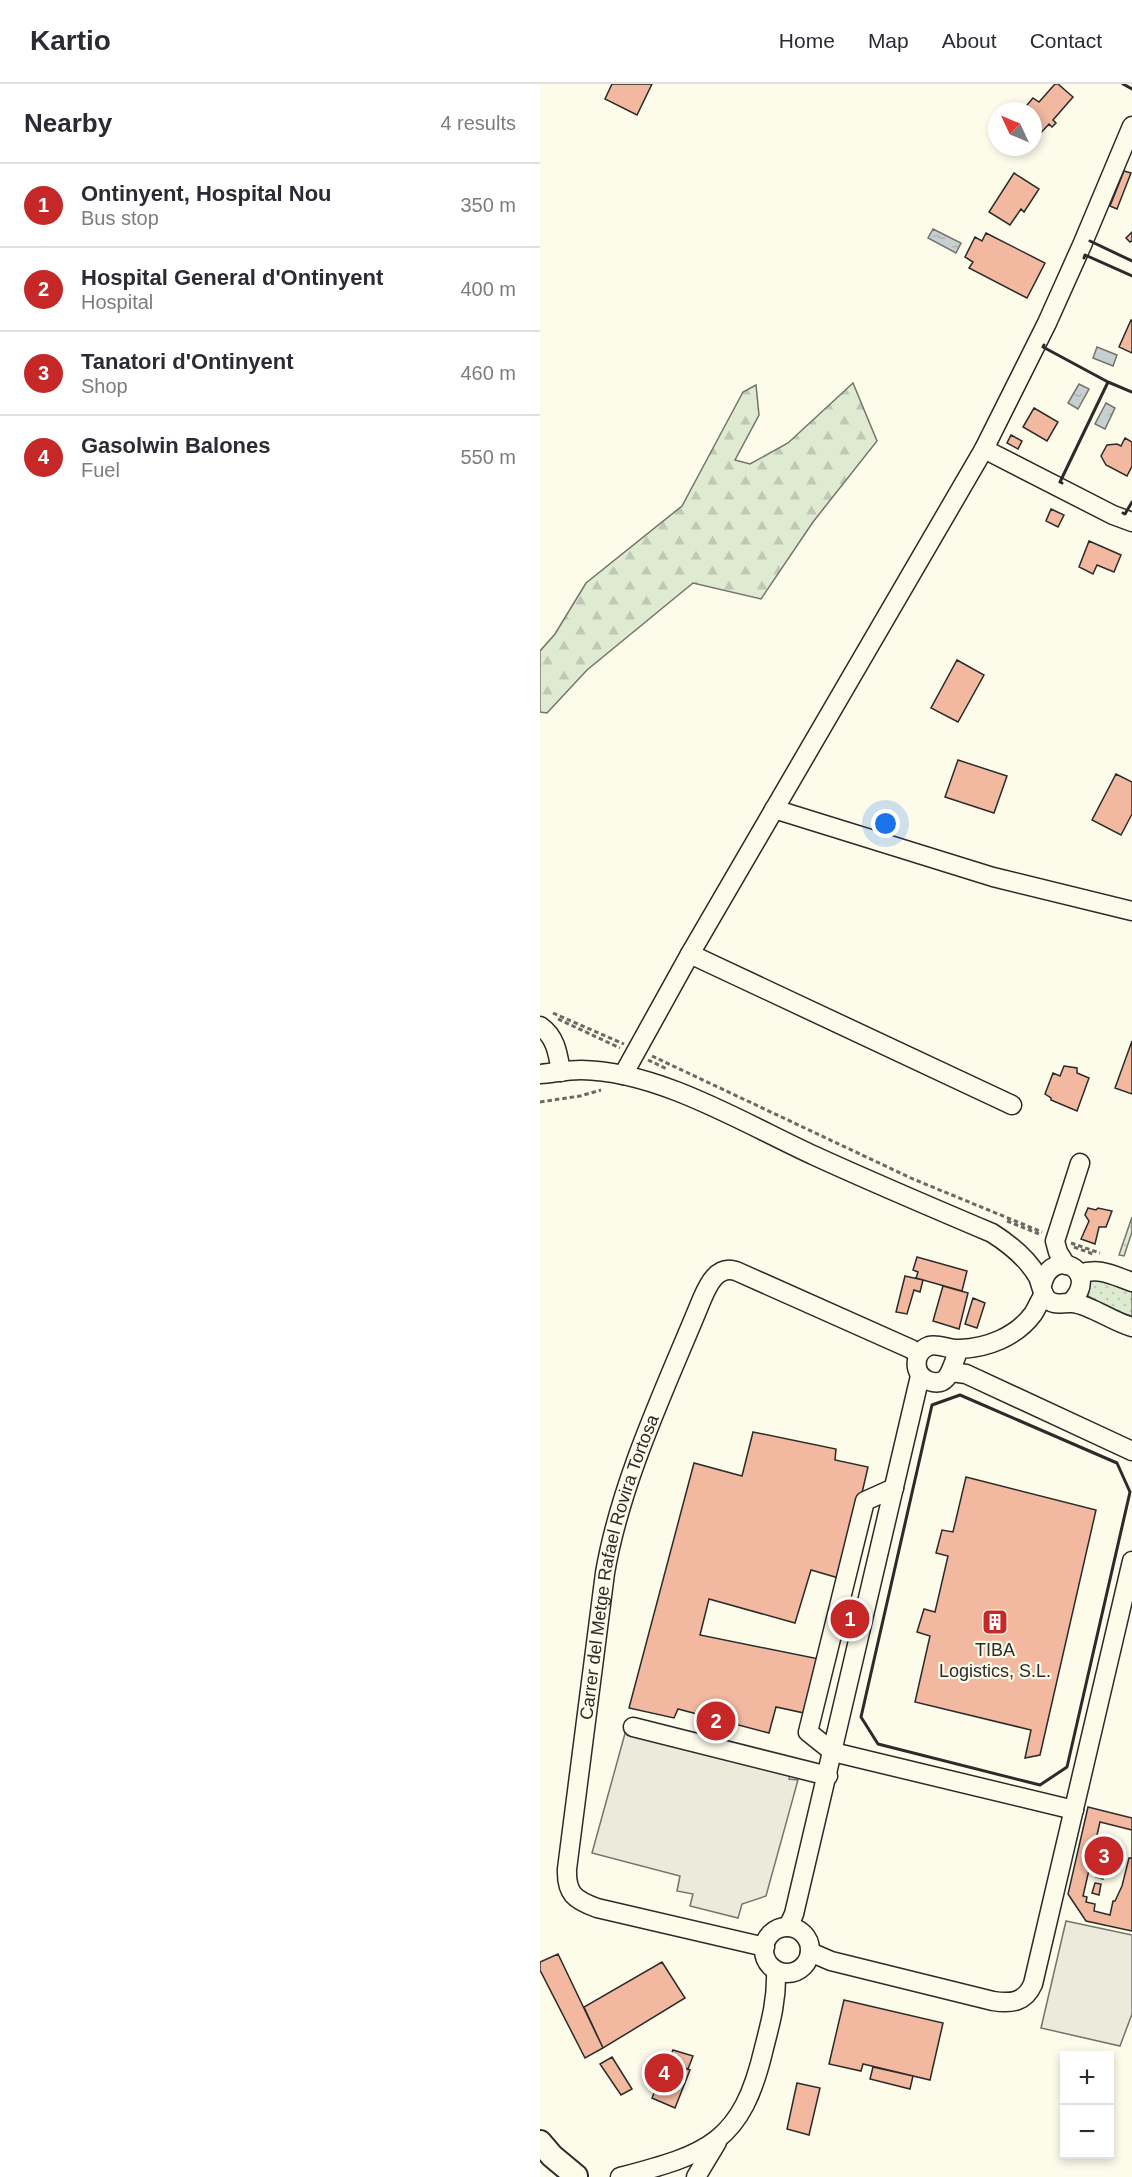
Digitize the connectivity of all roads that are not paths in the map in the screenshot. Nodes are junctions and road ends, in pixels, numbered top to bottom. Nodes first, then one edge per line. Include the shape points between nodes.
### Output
1 (1132, 126) edge
2 (984, 449) junction
3 (1132, 522) edge
4 (774, 809) junction
5 (1132, 911) edge
6 (690, 954) junction
7 (547, 1018) edge
8 (561, 1072) junction
9 (540, 1074) edge
10 (623, 1075) junction
11 (1012, 1105) dead end
12 (1080, 1164) dead end
13 (1132, 1282) edge
14 (1064, 1288) junction
15 (1132, 1327) edge
16 (918, 1354) junction
17 (955, 1361) junction
18 (928, 1379) junction
19 (1132, 1450) edge
20 (894, 1488) junction
21 (1132, 1561) edge
22 (633, 1727) dead end
23 (833, 1752) junction
24 (828, 1776) junction
25 (1074, 1810) junction
26 (792, 1923) junction
27 (765, 1947) junction
28 (810, 1956) junction
29 (782, 1972) junction
30 (718, 2140) junction
31 (540, 2142) edge
32 (580, 2177) edge
33 (620, 2177) edge
34 (696, 2177) edge

1 - 2 street via 1047,323
2 - 3 street
2 - 4 street
4 - 5 street via 993,877
4 - 6 street
6 - 10 street
6 - 11 street
7 - 8 street
8 - 9 street
8 - 10 street
10 - 14 street via 704,1103 992,1233
12 - 14 street via 1056,1238
13 - 14 street via 1100,1271
14 - 15 street via 1115,1321
14 - 17 street via 1012,1334
16 - 17 street via 934,1345
16 - 18 street via 916,1365
16 - 27 street, Carrer del Metge Rafael Rovira Tortosa via 736,1271 721,1271 712,1278 702,1299 626,1488 614,1529 605,1573 567,1885 578,1899 597,1908
17 - 18 street via 943,1380
17 - 19 street
18 - 20 street via 916,1395
20 - 23 street
20 - 23 street via 864,1501 808,1732
21 - 25 street
22 - 24 street
23 - 24 street
23 - 25 street
24 - 26 street
25 - 28 street via 1033,1984 1024,1998 1012,2003 993,2001
26 - 27 street via 774,1932
26 - 28 street via 807,1938
27 - 29 street via 766,1960
28 - 29 street via 799,1971
29 - 30 street via 757,2080 735,2122
30 - 33 street via 683,2159
30 - 34 street
31 - 32 main road

